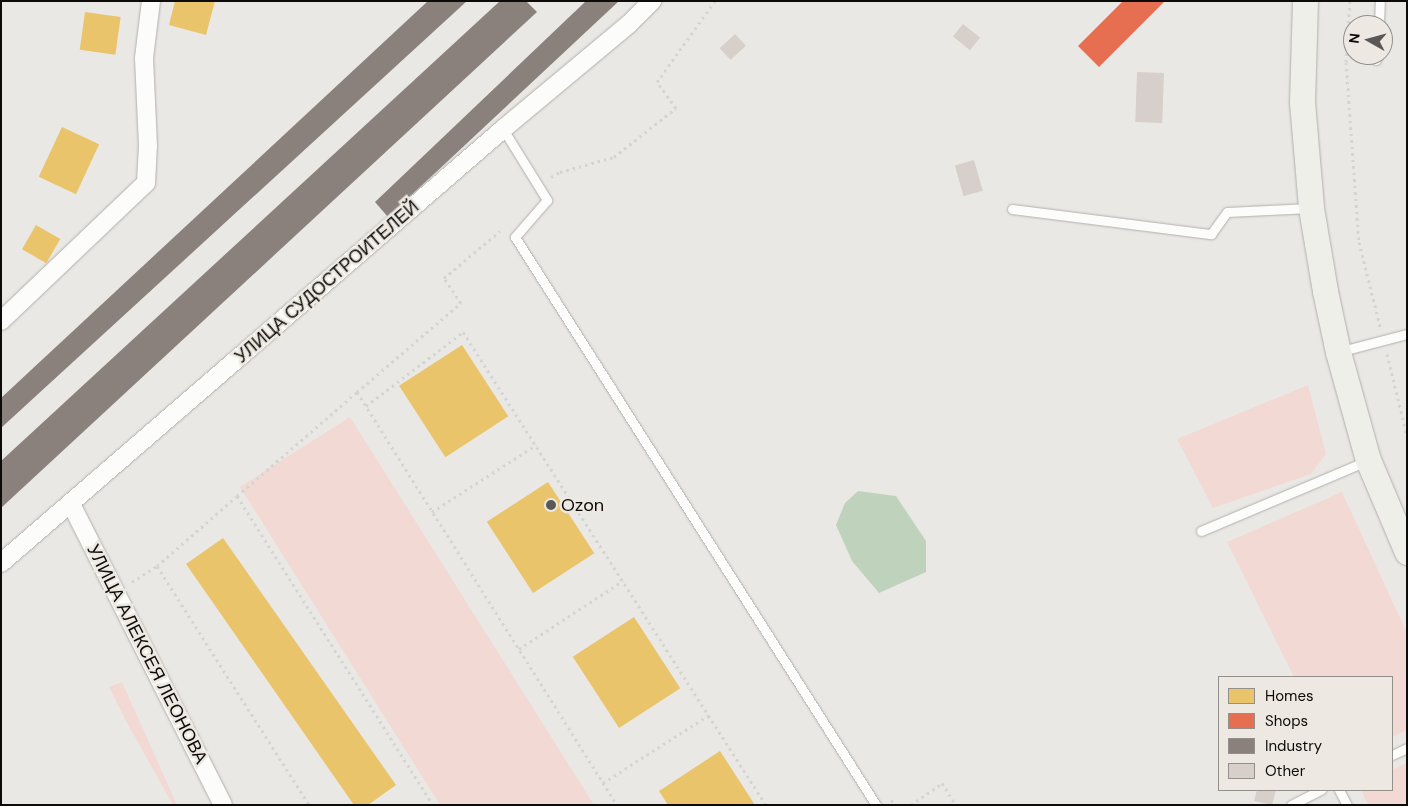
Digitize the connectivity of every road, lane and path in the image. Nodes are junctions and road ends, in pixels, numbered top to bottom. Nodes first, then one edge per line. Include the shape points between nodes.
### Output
1 (151, 1) edge
2 (652, 1) edge
3 (1305, 1) edge
4 (1350, 1) edge
5 (1380, 1) edge
6 (1379, 15) edge
7 (503, 129) junction
8 (1311, 208) junction
9 (1012, 210) dead end
10 (1, 321) edge
11 (1407, 334) edge
12 (1384, 342) junction
13 (1338, 352) junction
14 (366, 406) junction
15 (1407, 436) edge
16 (536, 445) junction
17 (1368, 460) junction
18 (237, 496) junction
19 (71, 504) junction
20 (432, 512) junction
21 (1201, 531) dead end
22 (1407, 552) edge
23 (1, 563) edge
24 (157, 566) junction
25 (623, 581) junction
26 (117, 592) junction
27 (519, 649) junction
28 (708, 715) junction
29 (1407, 748) edge
30 (1393, 755) edge
31 (603, 783) junction
32 (1319, 791) edge
33 (1340, 791) edge
34 (871, 803) edge
35 (222, 805) edge
36 (309, 805) edge
37 (433, 805) edge
38 (617, 805) edge
39 (766, 805) edge
40 (911, 805) edge
41 (956, 805) edge
42 (1292, 805) edge
43 (1347, 805) edge

1 - 10 street via 144,58 148,146 146,183
2 - 7 street, УЛИЦА СУДОСТРОИТЕЛЕЙ
3 - 8 main road via 1302,102
4 - 12 path via 1346,62 1359,242
5 - 6 lane
7 - 19 street, УЛИЦА СУДОСТРОИТЕЛЕЙ
7 - 34 lane via 547,200 515,237
8 - 9 lane via 1227,212 1211,234
8 - 13 main road
11 - 12 lane
12 - 13 lane
12 - 15 path
13 - 17 main road
14 - 16 path via 463,332
14 - 18 path via 357,392
14 - 20 path
16 - 20 path
16 - 25 path
17 - 21 lane
17 - 22 main road
18 - 24 path
18 - 37 path
19 - 23 street, УЛИЦА СУДОСТРОИТЕЛЕЙ
19 - 26 street, УЛИЦА АЛЕКСЕЯ ЛЕОНОВА
20 - 27 path
24 - 26 path
24 - 36 path
25 - 27 path
25 - 28 path
26 - 35 street, УЛИЦА АЛЕКСЕЯ ЛЕОНОВА
27 - 31 path
28 - 31 path
28 - 39 path
29 - 30 lane
31 - 38 path
32 - 42 lane
33 - 43 lane
40 - 41 path via 942,783

